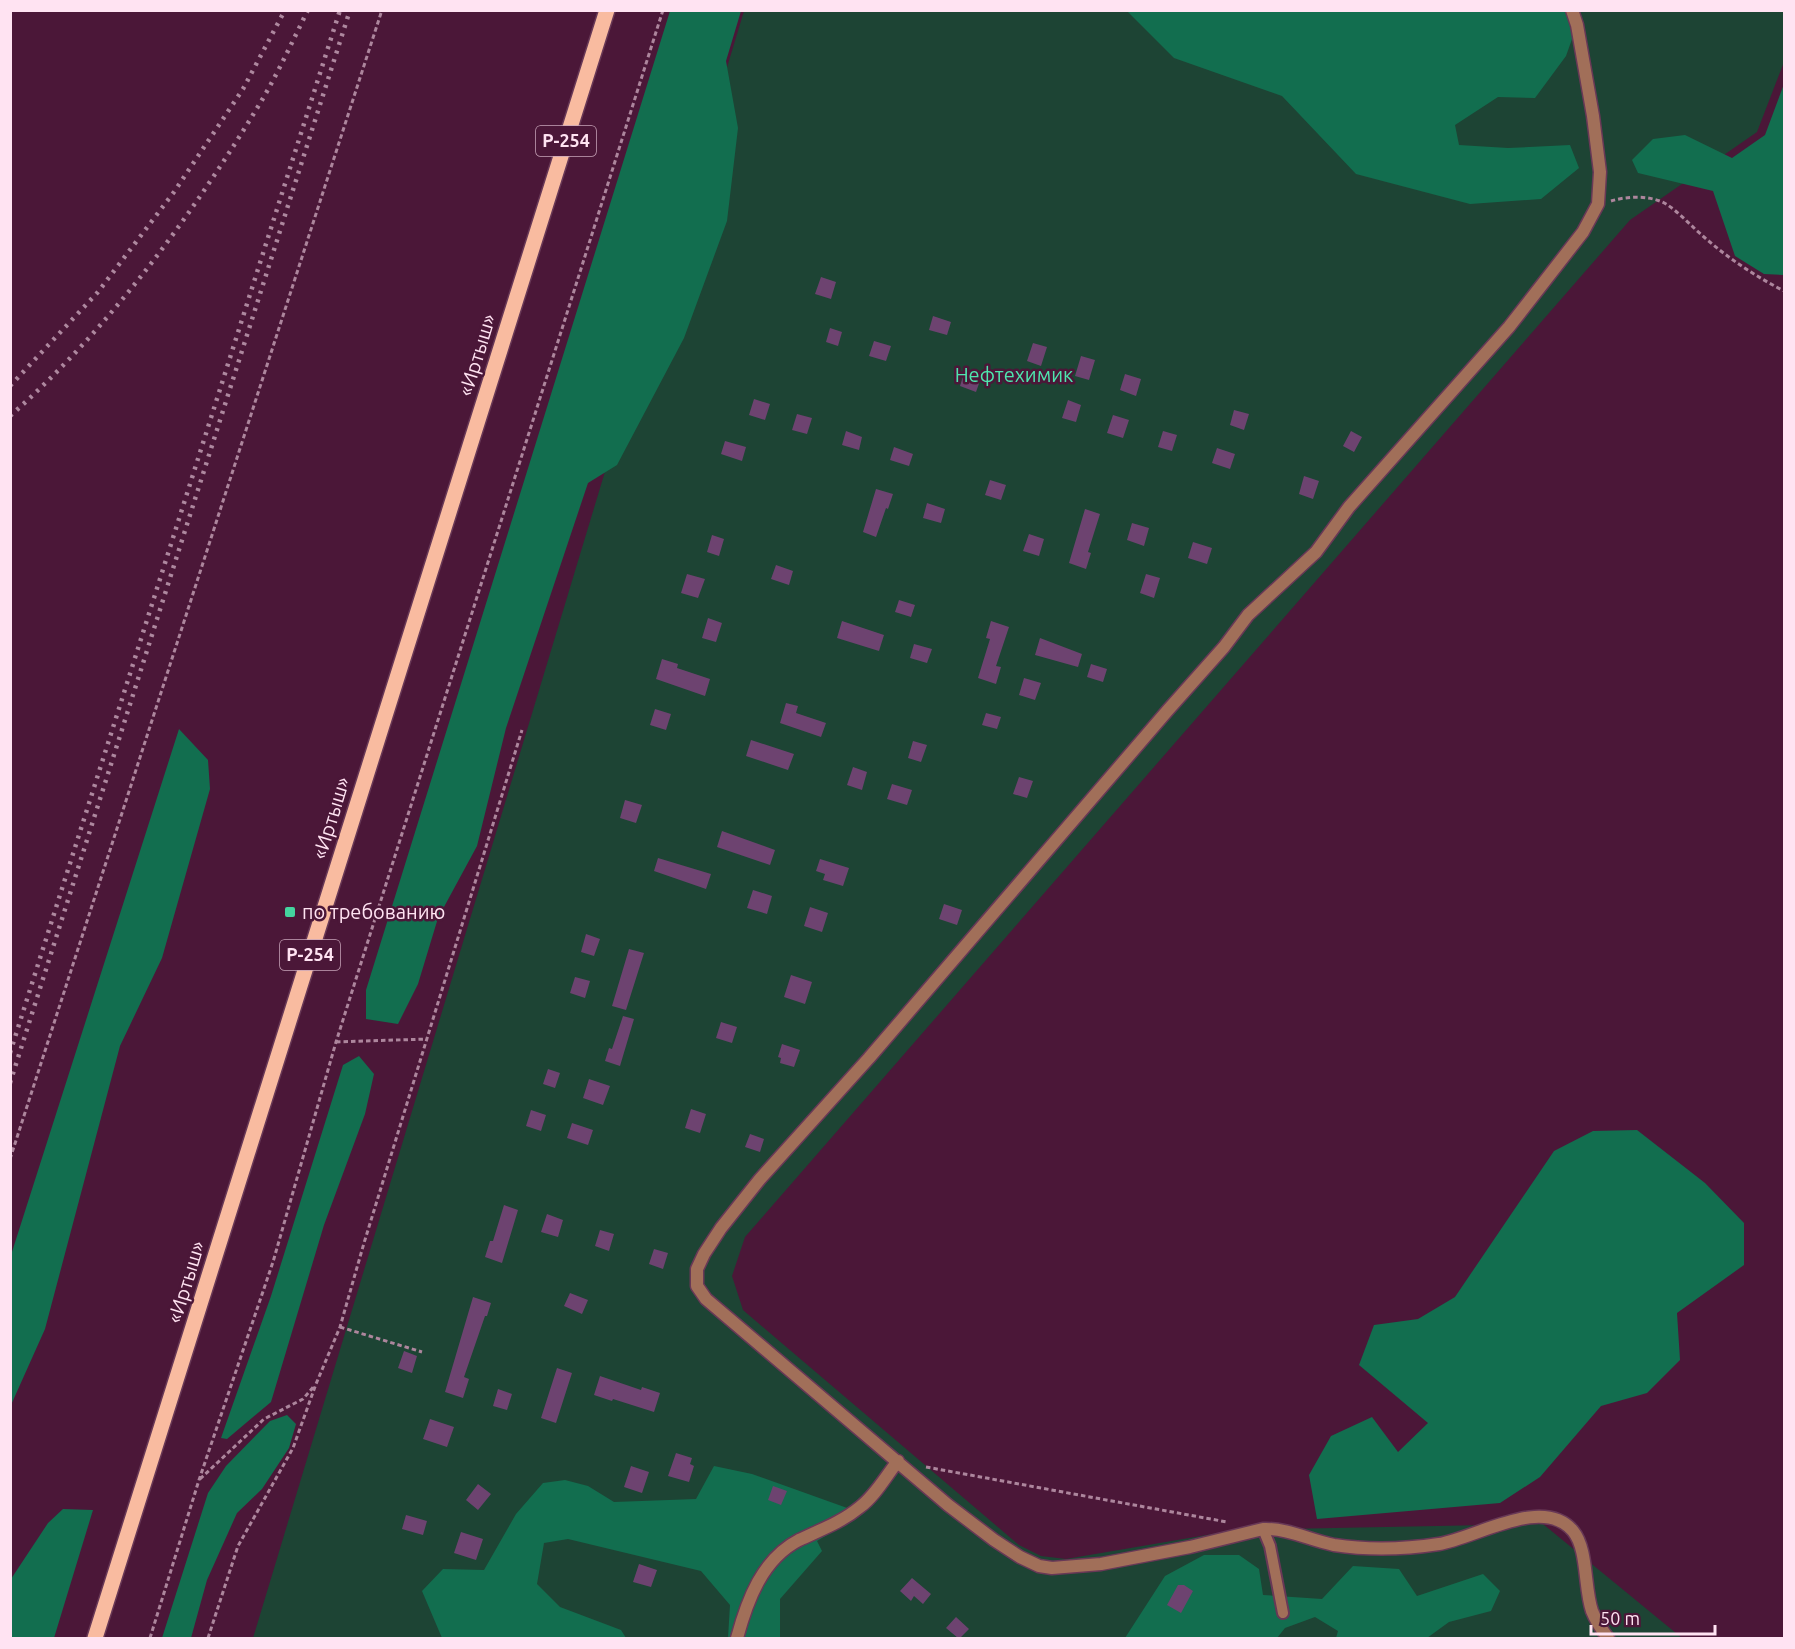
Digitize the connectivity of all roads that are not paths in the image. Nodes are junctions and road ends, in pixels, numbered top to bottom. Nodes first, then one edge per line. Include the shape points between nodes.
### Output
1 (607, 10) edge
2 (1572, 10) edge
3 (898, 1461) junction
4 (1263, 1529) junction
5 (1283, 1614) dead end
6 (95, 1638) edge
7 (737, 1638) edge
8 (1608, 1638) edge

1 - 6 main road, «Иртыш» / Р-254
2 - 3 street via 1600,172 1598,204 1583,232 1509,327 1349,507 1316,552 1248,615 876,1049 759,1179 721,1228 697,1269 697,1286 706,1299
3 - 4 street via 994,1540 1045,1567 1101,1564
3 - 7 street via 862,1506 780,1554 749,1598
4 - 5 lane
4 - 8 street via 1274,1528 1340,1545 1403,1547 1441,1544 1515,1519 1547,1517 1574,1532 1584,1557 1592,1610

